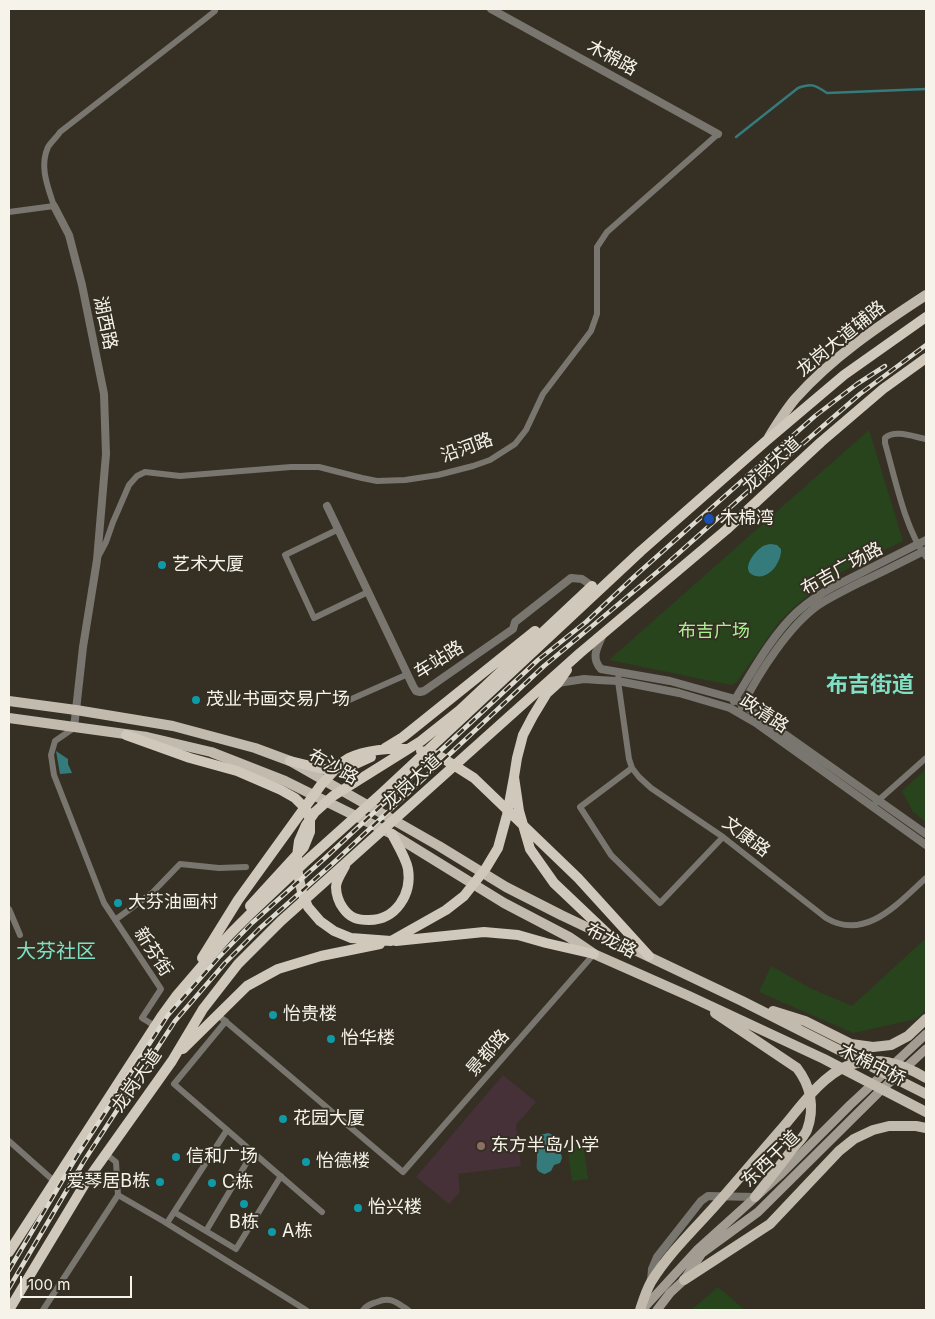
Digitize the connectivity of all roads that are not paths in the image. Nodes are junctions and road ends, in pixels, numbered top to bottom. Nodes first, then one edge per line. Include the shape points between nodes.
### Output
1 (215, 9) edge
2 (491, 9) edge
3 (718, 134) joint
4 (54, 206) junction
5 (9, 212) edge
6 (926, 295) edge
7 (926, 317) edge
8 (926, 358) edge
9 (926, 439) edge
10 (766, 441) junction
11 (327, 506) dead end
12 (339, 529) junction
13 (926, 540) edge
14 (918, 544) junction
15 (641, 551) junction
16 (925, 553) edge
17 (97, 560) junction
18 (592, 586) junction
19 (368, 592) junction
20 (604, 632) junction
21 (580, 653) junction
22 (619, 672) junction
23 (408, 674) junction
24 (618, 681) junction
25 (558, 683) junction
26 (736, 699) junction
27 (9, 701) edge
28 (347, 701) dead end
29 (743, 704) junction
30 (730, 708) junction
31 (76, 710) junction
32 (738, 713) junction
33 (9, 718) edge
34 (74, 728) junction
35 (126, 735) junction
36 (926, 758) edge
37 (290, 761) junction
38 (632, 768) junction
39 (514, 777) junction
40 (879, 800) junction
41 (872, 806) junction
42 (392, 834) junction
43 (926, 834) edge
44 (723, 838) junction
45 (926, 846) edge
46 (347, 861) junction
47 (246, 867) dead end
48 (926, 878) edge
49 (9, 909) edge
50 (115, 920) junction
51 (230, 934) junction
52 (20, 935) dead end
53 (613, 939) junction
54 (391, 941) junction
55 (594, 954) junction
56 (649, 956) junction
57 (182, 989) junction
58 (689, 996) junction
59 (742, 1001) junction
60 (222, 1018) junction
61 (926, 1019) edge
62 (155, 1026) junction
63 (926, 1034) edge
64 (838, 1049) joint
65 (926, 1049) edge
66 (824, 1059) joint
67 (172, 1061) junction
68 (926, 1078) edge
69 (926, 1094) edge
70 (926, 1112) edge
71 (926, 1128) edge
72 (227, 1130) junction
73 (9, 1141) edge
74 (253, 1152) junction
75 (106, 1154) junction
76 (281, 1176) junction
77 (54, 1181) junction
78 (118, 1195) junction
79 (755, 1197) junction
80 (174, 1212) junction
81 (322, 1212) dead end
82 (167, 1223) junction
83 (206, 1231) junction
84 (683, 1240) junction
85 (665, 1247) junction
86 (700, 1251) junction
87 (9, 1252) edge
88 (713, 1262) junction
89 (684, 1280) junction
90 (650, 1283) junction
91 (10, 1310) edge
92 (43, 1310) edge
93 (306, 1310) edge
94 (363, 1310) edge
95 (408, 1310) edge
96 (641, 1310) edge
97 (657, 1310) edge

1 - 4 street, 湖西路 via 60,132 48,147 44,163
2 - 3 street, 木棉路
3 - 17 street, 沿河路 via 607,232 598,247 597,314 591,331 544,394 515,444 490,460 473,466 405,480 377,481 319,467 180,476 145,472 129,485
4 - 5 street
4 - 17 street, 湖西路 via 69,235 104,394 106,454
6 - 10 main road, 龙岗大道辅路 via 857,343 817,376 794,401
7 - 10 highway, 龙岗大道 via 844,375
8 - 20 highway, 龙岗大道 via 883,389 726,530
9 - 14 street via 895,433 885,438 904,509
10 - 15 highway, 龙岗大道
11 - 12 street, 车站路
12 - 19 street, 车站路
12 - 19 street via 285,555 314,618
13 - 14 street, 布吉广场路
14 - 16 street
14 - 26 street, 布吉广场路 via 833,587 797,612 759,660
15 - 18 highway
15 - 51 highway, 龙岗大道
16 - 29 street, 布吉广场路 via 820,604 803,618 767,664
17 - 31 street, 湖西路
18 - 23 street, 车站路 via 582,579 571,578 515,622 513,629 424,691 416,691
18 - 37 highway via 403,737 372,757 347,768 323,769
18 - 54 highway via 460,710 421,741 333,796 306,825 297,856 298,874 308,907 320,921 351,938
19 - 23 street, 车站路
20 - 21 highway, 龙岗大道
20 - 22 street, 政清路 via 596,664 601,669
21 - 25 highway
21 - 46 highway, 龙岗大道
22 - 24 street, 文康路
22 - 26 street, 政清路 via 670,681
23 - 28 street
24 - 25 street, 政清路 via 584,679
24 - 30 street, 政清路 via 679,693
24 - 38 street, 文康路
25 - 39 highway via 547,693 523,735
26 - 29 street, 政清路
26 - 30 street, 布吉广场路
27 - 31 main road, 布沙路
29 - 32 street, 布吉广场路
29 - 40 street, 政清路
30 - 32 street, 政清路
31 - 34 street, 湖西路
31 - 37 main road, 布沙路 via 173,726
32 - 41 street, 政清路
33 - 34 main road, 布沙路
34 - 35 main road, 布沙路
34 - 50 street, 新芬街 via 54,740 51,755 54,775 104,904
35 - 42 main road, 布沙路 via 211,752 285,780
35 - 51 highway via 237,771 281,790 306,809 310,832 304,847 245,911
36 - 40 street
37 - 53 main road, 布沙路 via 506,887
38 - 44 street, 文康路 via 651,788
38 - 44 street via 580,807 611,855 660,903
39 - 53 highway via 530,849 554,883
39 - 54 highway via 508,815 498,848 486,868 464,896 446,910
40 - 41 street
40 - 43 street, 政清路
41 - 45 street, 政清路
42 - 46 highway via 408,866 409,878 400,904 384,918 358,920 349,916 339,903 336,886
42 - 55 main road, 布龙路
44 - 48 street, 文康路 via 826,918 847,926 878,918
46 - 67 highway, 龙岗大道 via 238,964 203,1009
47 - 50 street via 180,864 152,893
49 - 52 street
50 - 62 street, 新芬街 via 160,989 142,1018
51 - 57 highway, 龙岗大道
53 - 56 main road, 布龙路
54 - 55 highway via 484,932 518,934
54 - 60 highway via 278,969 247,986
55 - 58 main road, 布龙路
55 - 60 street, 景都路 via 403,1172
56 - 57 highway via 578,878 474,778 441,758 418,750 397,749 371,751 349,758 321,785 238,900
56 - 59 main road, 布龙路
57 - 62 highway, 龙岗大道
58 - 66 main road, 布龙路
58 - 79 main road via 797,1068 807,1084 812,1102 806,1131
59 - 61 main road via 805,1021 851,1044 873,1047 891,1045 908,1036
59 - 64 main road, 布龙路
60 - 67 highway
60 - 72 street via 174,1084
62 - 77 highway, 龙岗大道
63 - 79 main road, 东西干道
64 - 69 main road, 木棉中桥
65 - 86 main road, 东西干道 via 758,1212
66 - 70 main road, 木棉中桥
67 - 75 highway, 龙岗大道
68 - 84 main road via 891,1062 876,1060 844,1067 810,1095
71 - 88 main road via 890,1126 854,1139 770,1224
72 - 74 street
72 - 80 street
73 - 77 street
74 - 76 street
74 - 83 street
75 - 78 street via 116,1162
75 - 91 highway, 龙岗大道
76 - 81 street
76 - 83 street via 236,1249
77 - 87 highway, 龙岗大道
78 - 82 street
78 - 92 street
79 - 85 street via 708,1196
79 - 86 main road, 东西干道
80 - 82 street
80 - 83 street
82 - 93 street
84 - 85 street
84 - 90 main road
85 - 90 street via 657,1257
86 - 88 main road
86 - 89 main road, 东西干道
86 - 96 main road, 东西干道
88 - 89 main road
89 - 97 main road, 东西干道
90 - 96 main road
94 - 95 street via 368,1305 388,1299

